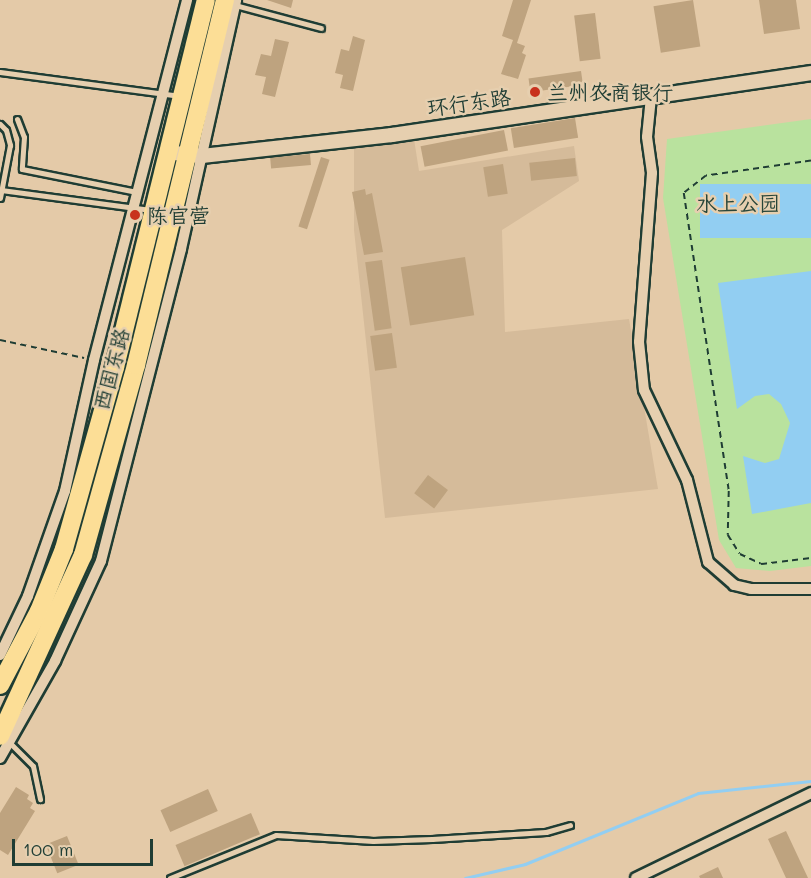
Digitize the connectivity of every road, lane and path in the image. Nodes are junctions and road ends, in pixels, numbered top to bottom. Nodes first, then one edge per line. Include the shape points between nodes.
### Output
1 (187, 0) edge
2 (206, 0) edge
3 (232, 2) edge
4 (321, 28) dead end
5 (0, 72) edge
6 (811, 73) edge
7 (172, 94) junction
8 (651, 97) junction
9 (17, 119) dead end
10 (0, 124) edge
11 (158, 150) junction
12 (194, 156) junction
13 (811, 161) edge
14 (2, 190) junction
15 (138, 193) junction
16 (0, 198) edge
17 (135, 206) junction
18 (153, 210) junction
19 (0, 340) edge
20 (94, 360) junction
21 (811, 558) edge
22 (811, 589) edge
23 (39, 611) junction
24 (57, 618) junction
25 (0, 655) edge
26 (0, 684) edge
27 (3, 738) edge
28 (0, 758) edge
29 (811, 793) edge
30 (40, 799) dead end
31 (570, 825) dead end
32 (170, 878) edge
33 (636, 878) edge

1 - 7 street
2 - 7 main road, 西固东路
3 - 4 lane
3 - 12 main road, 西固东路
5 - 7 lane
6 - 8 street, 环行东路
7 - 11 main road, 西固东路
8 - 12 street, 环行东路 via 392,135
8 - 22 street via 647,137 652,173 639,342 645,390 687,480 708,562 734,585 751,589
9 - 15 lane via 24,137 22,169
10 - 14 lane via 10,145
11 - 12 street, 环行东路
11 - 15 street
11 - 18 main road, 西固东路
12 - 24 main road, 西固东路 via 83,555
12 - 27 street via 101,561 55,662
13 - 21 path via 706,176 684,193 729,491 728,535 740,554 761,564
14 - 16 lane
14 - 17 lane
15 - 17 street
17 - 18 lane
17 - 20 street
18 - 23 main road, 西固东路 via 64,549
19 - 20 path
20 - 25 street via 51,537
23 - 24 lane
23 - 26 main road, 西固东路
24 - 27 main road, 西固东路
27 - 28 street
27 - 30 lane via 33,766
29 - 33 street
31 - 32 lane via 546,832 385,840 276,834

